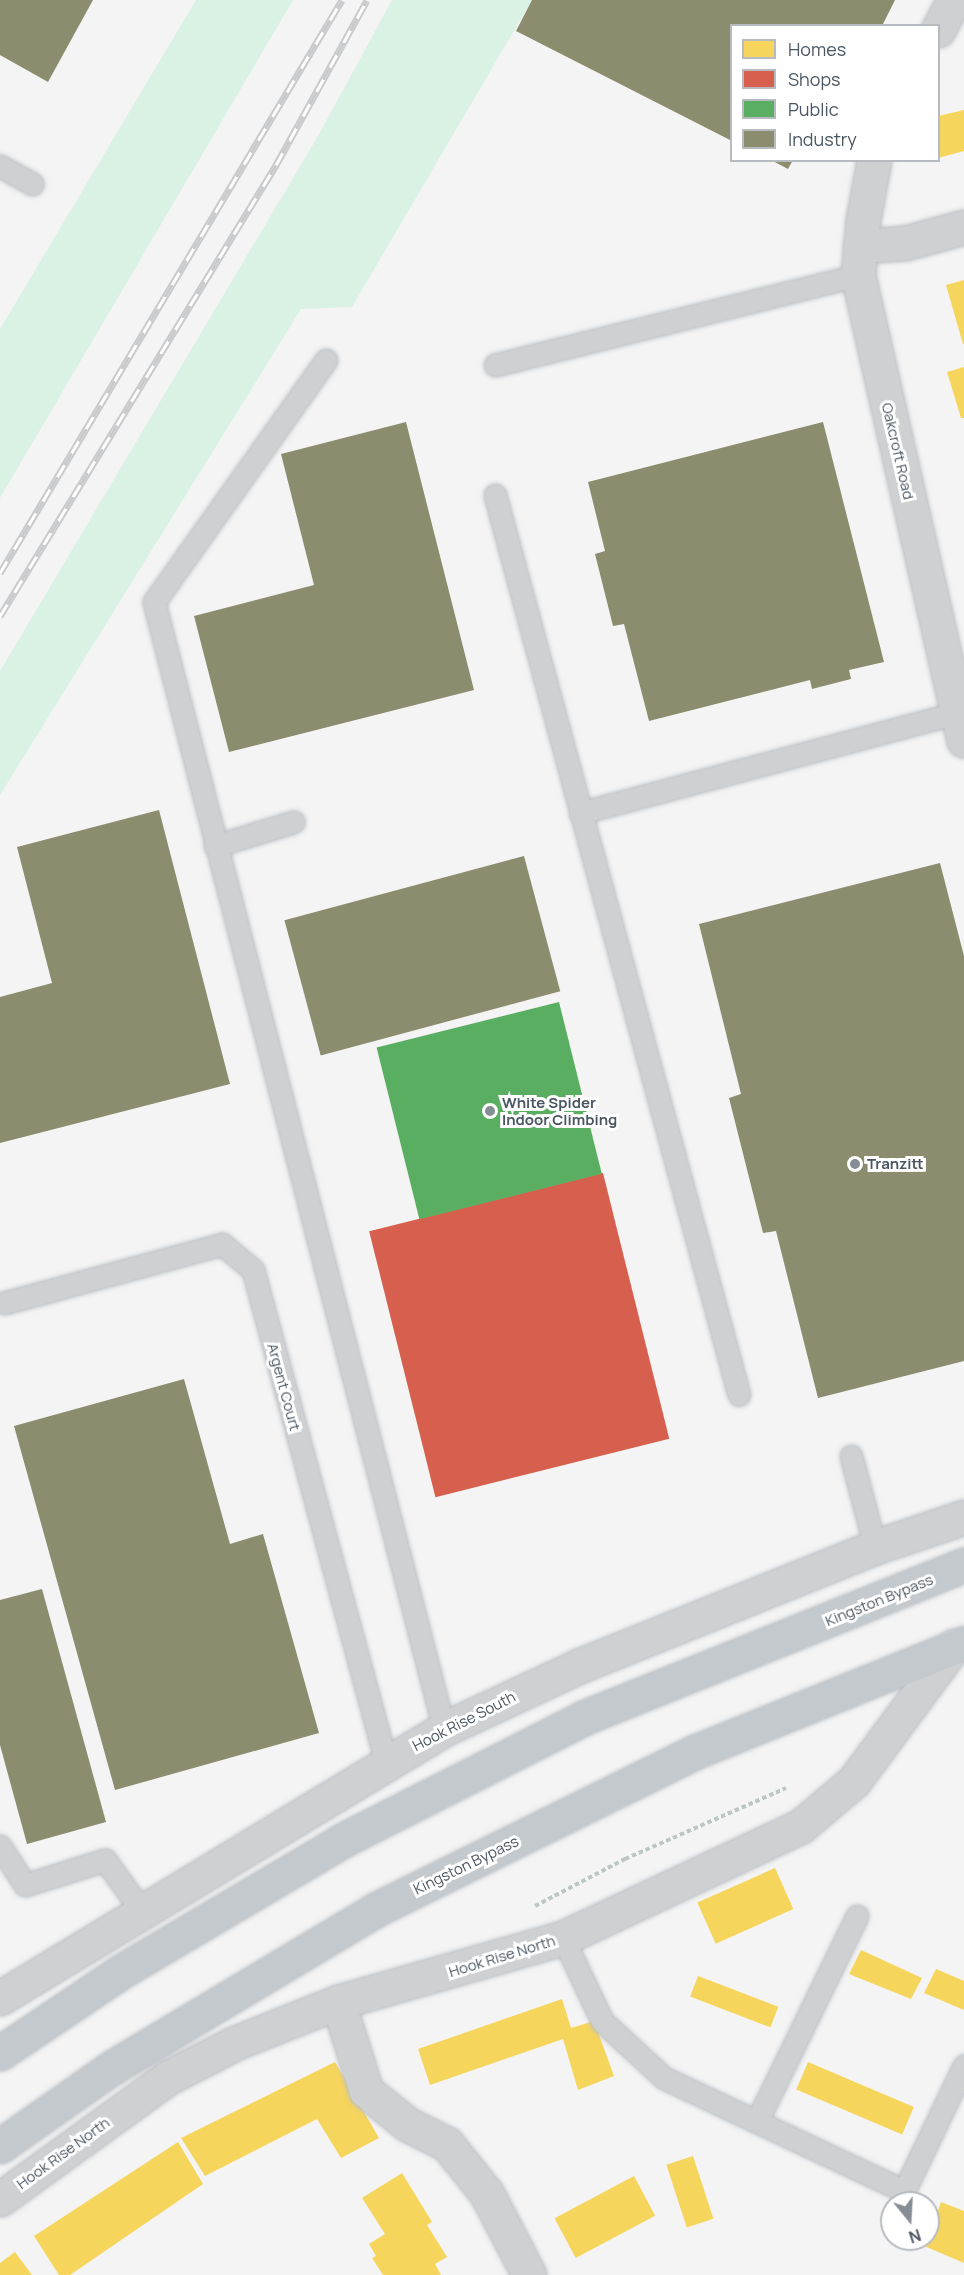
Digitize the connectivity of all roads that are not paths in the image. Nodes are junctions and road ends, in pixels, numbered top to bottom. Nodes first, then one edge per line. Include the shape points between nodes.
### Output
1 (954, 0) edge
2 (940, 28) edge
3 (874, 162) edge
4 (0, 166) edge
5 (32, 184) dead end
6 (964, 227) edge
7 (859, 261) junction
8 (326, 360) dead end
9 (495, 365) dead end
10 (495, 495) dead end
11 (960, 727) edge
12 (580, 813) junction
13 (293, 822) dead end
14 (215, 846) junction
15 (4, 1303) dead end
16 (739, 1395) dead end
17 (851, 1456) dead end
18 (964, 1517) edge
19 (875, 1547) junction
20 (964, 1566) edge
21 (959, 1645) edge
22 (444, 1729) junction
23 (386, 1762) junction
24 (0, 1846) edge
25 (142, 1911) junction
26 (857, 1916) dead end
27 (563, 1938) junction
28 (0, 1998) edge
29 (338, 2002) junction
30 (0, 2053) edge
31 (964, 2066) edge
32 (758, 2119) junction
33 (0, 2146) edge
34 (0, 2199) edge
35 (529, 2275) edge

1 - 2 street
3 - 7 street, Oakcroft Road
4 - 5 lane
6 - 7 street
7 - 9 lane
7 - 11 street, Oakcroft Road
8 - 14 lane via 154,602
10 - 12 lane
11 - 12 lane
12 - 16 lane
13 - 14 lane
14 - 22 lane
15 - 23 lane, Argent Court via 222,1244 253,1270
17 - 19 lane
18 - 19 street, Hook Rise South
19 - 22 street, Hook Rise South via 579,1666
20 - 30 highway, Kingston Bypass via 583,1718 345,1839 122,1971
21 - 27 street, Hook Rise North via 854,1781 801,1826
21 - 33 highway, Kingston Bypass via 697,1751 375,1910 113,2067
22 - 23 street, Hook Rise South
23 - 25 street, Hook Rise South
24 - 25 lane via 25,1885 105,1860
25 - 28 street, Hook Rise South
26 - 32 lane
27 - 29 street, Hook Rise North
27 - 32 lane via 602,2021 664,2078
29 - 34 street, Hook Rise North via 235,2043 167,2078
29 - 35 street via 366,2091 407,2124 447,2144 487,2194
31 - 32 lane via 904,2190

